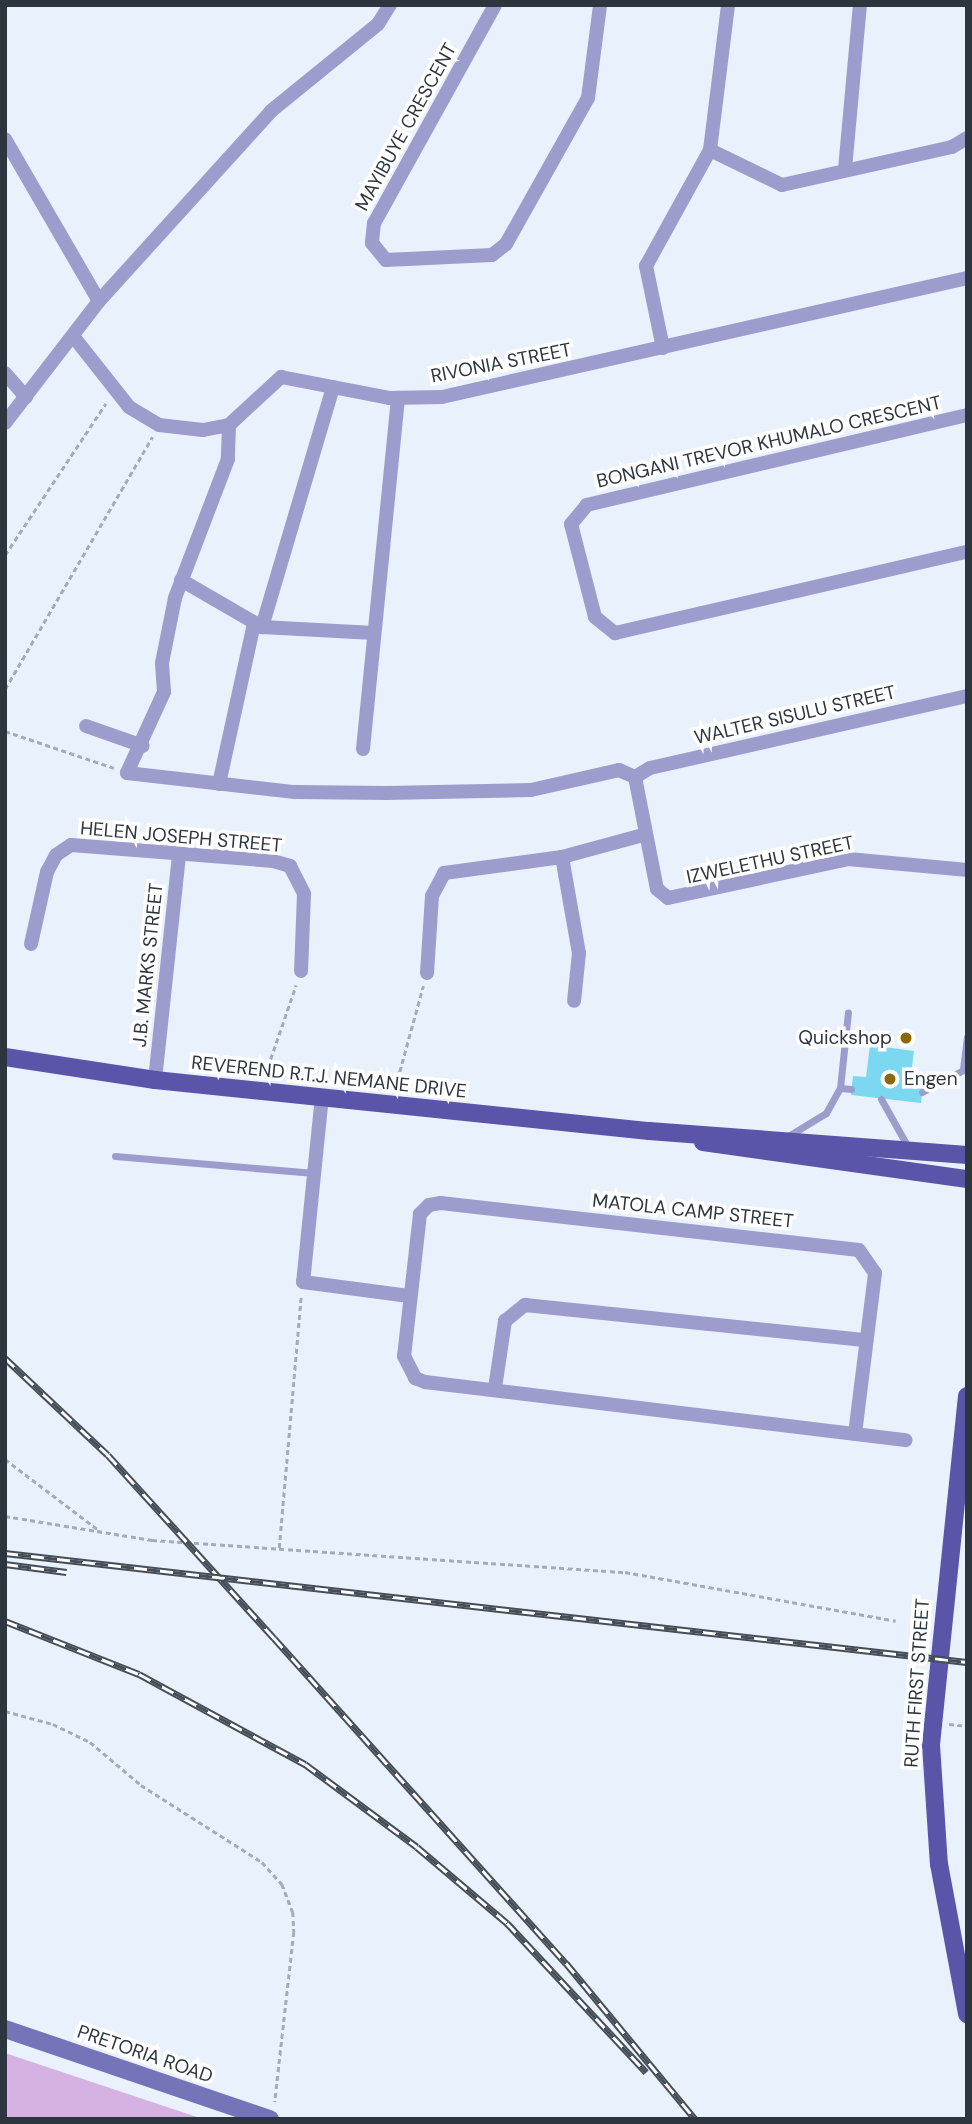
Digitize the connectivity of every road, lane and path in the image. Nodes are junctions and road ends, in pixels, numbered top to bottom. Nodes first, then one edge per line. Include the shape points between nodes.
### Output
1 (390, 5) edge
2 (495, 5) edge
3 (600, 5) edge
4 (728, 5) edge
5 (860, 5) edge
6 (967, 138) edge
7 (5, 139) edge
8 (710, 150) junction
9 (845, 169) junction
10 (967, 278) edge
11 (99, 301) junction
12 (73, 336) junction
13 (663, 348) junction
14 (5, 373) edge
15 (333, 387) junction
16 (116, 389) junction
17 (26, 397) junction
18 (398, 398) junction
19 (967, 415) edge
20 (5, 423) edge
21 (159, 425) junction
22 (229, 425) junction
23 (967, 552) edge
24 (5, 555) edge
25 (181, 580) junction
26 (258, 626) junction
27 (374, 633) junction
28 (5, 689) edge
29 (967, 696) edge
30 (86, 726) dead end
31 (5, 731) edge
32 (142, 746) junction
33 (363, 749) dead end
34 (127, 773) junction
35 (635, 777) junction
36 (219, 784) junction
37 (643, 835) junction
38 (179, 855) junction
39 (562, 857) junction
40 (967, 870) edge
41 (32, 944) dead end
42 (301, 971) joint
43 (427, 973) joint
44 (574, 1001) dead end
45 (848, 1012) dead end
46 (967, 1037) edge
47 (5, 1057) edge
48 (965, 1068) edge
49 (155, 1080) junction
50 (840, 1088) junction
51 (851, 1089) dead end
52 (260, 1091) junction
53 (922, 1092) dead end
54 (322, 1096) junction
55 (881, 1098) dead end
56 (391, 1104) junction
57 (649, 1131) junction
58 (784, 1138) junction
59 (910, 1150) junction
60 (967, 1155) edge
61 (115, 1156) dead end
62 (314, 1173) junction
63 (967, 1179) edge
64 (303, 1282) junction
65 (409, 1296) junction
66 (866, 1340) junction
67 (495, 1388) junction
68 (967, 1396) edge
69 (855, 1434) junction
70 (906, 1440) dead end
71 (5, 1459) edge
72 (5, 1516) edge
73 (102, 1532) junction
74 (279, 1548) junction
75 (896, 1621) dead end
76 (5, 1712) edge
77 (967, 2014) edge
78 (5, 2028) edge
79 (272, 2112) edge

1 - 11 street via 377,24 271,111
2 - 3 street, MAYIBUYE CRESCENT via 374,223 373,243 386,260 492,255 506,244 588,97
4 - 8 street
5 - 9 street
6 - 9 street via 952,147
7 - 11 street
8 - 9 street via 774,184
8 - 13 street via 646,266
10 - 13 street, RIVONIA STREET
11 - 12 street
12 - 16 street
12 - 17 street
13 - 18 street, RIVONIA STREET via 442,397
14 - 17 street
15 - 18 street, RIVONIA STREET
15 - 22 street, RIVONIA STREET via 282,377
15 - 26 street
16 - 21 street via 129,407
16 - 24 path
17 - 20 street
18 - 27 street
19 - 23 street, BONGANI TREVOR KHUMALO CRESCENT via 587,505 571,524 595,617 615,633
21 - 22 street via 204,430
21 - 28 path
22 - 25 street via 228,460
25 - 26 street
25 - 32 street via 162,663 164,692
26 - 27 street
26 - 36 street
27 - 33 street
29 - 35 street, WALTER SISULU STREET via 650,768
30 - 32 street
31 - 34 path
32 - 34 street
34 - 36 street
35 - 36 street via 619,770 531,790 479,794 295,792
35 - 37 street, IZWELETHU STREET
37 - 39 street
37 - 40 street, IZWELETHU STREET via 657,889 673,899 848,859
38 - 41 street, HELEN JOSEPH STREET via 84,844 61,850 47,872
38 - 42 street, HELEN JOSEPH STREET via 290,866 306,906
38 - 49 street, J.B. MARKS STREET
39 - 43 street via 444,873 433,890
39 - 44 street via 579,953
42 - 52 path
43 - 56 path
45 - 50 lane
46 - 48 lane
47 - 49 main road, REVEREND R.T.J. NEMANE DRIVE
48 - 53 lane
49 - 52 main road, REVEREND R.T.J. NEMANE DRIVE
50 - 51 lane
50 - 58 lane via 826,1113
52 - 54 main road, REVEREND R.T.J. NEMANE DRIVE
54 - 56 main road, REVEREND R.T.J. NEMANE DRIVE
54 - 62 street
55 - 59 lane
56 - 57 main road, REVEREND R.T.J. NEMANE DRIVE
57 - 58 main road, REVEREND R.T.J. NEMANE DRIVE
57 - 63 main road, REVEREND R.T.J. NEMANE DRIVE via 745,1150
58 - 59 main road, REVEREND R.T.J. NEMANE DRIVE
59 - 60 main road, REVEREND R.T.J. NEMANE DRIVE
61 - 62 lane
62 - 64 street
64 - 65 street
64 - 74 path
65 - 66 street, MATOLA CAMP STREET via 420,1214 429,1205 441,1203 852,1248 868,1257 874,1269
65 - 67 street via 404,1356 411,1376
66 - 67 street via 525,1306 505,1321
66 - 69 street, MATOLA CAMP STREET
67 - 69 street
68 - 77 main road, RUTH FIRST STREET via 933,1697 932,1805
69 - 70 street
71 - 73 path
72 - 73 path
73 - 74 path
74 - 75 path via 625,1572
76 - 79 path via 53,1724 90,1742 141,1785 262,1862 282,1884 294,1932
78 - 79 main road, PRETORIA ROAD

